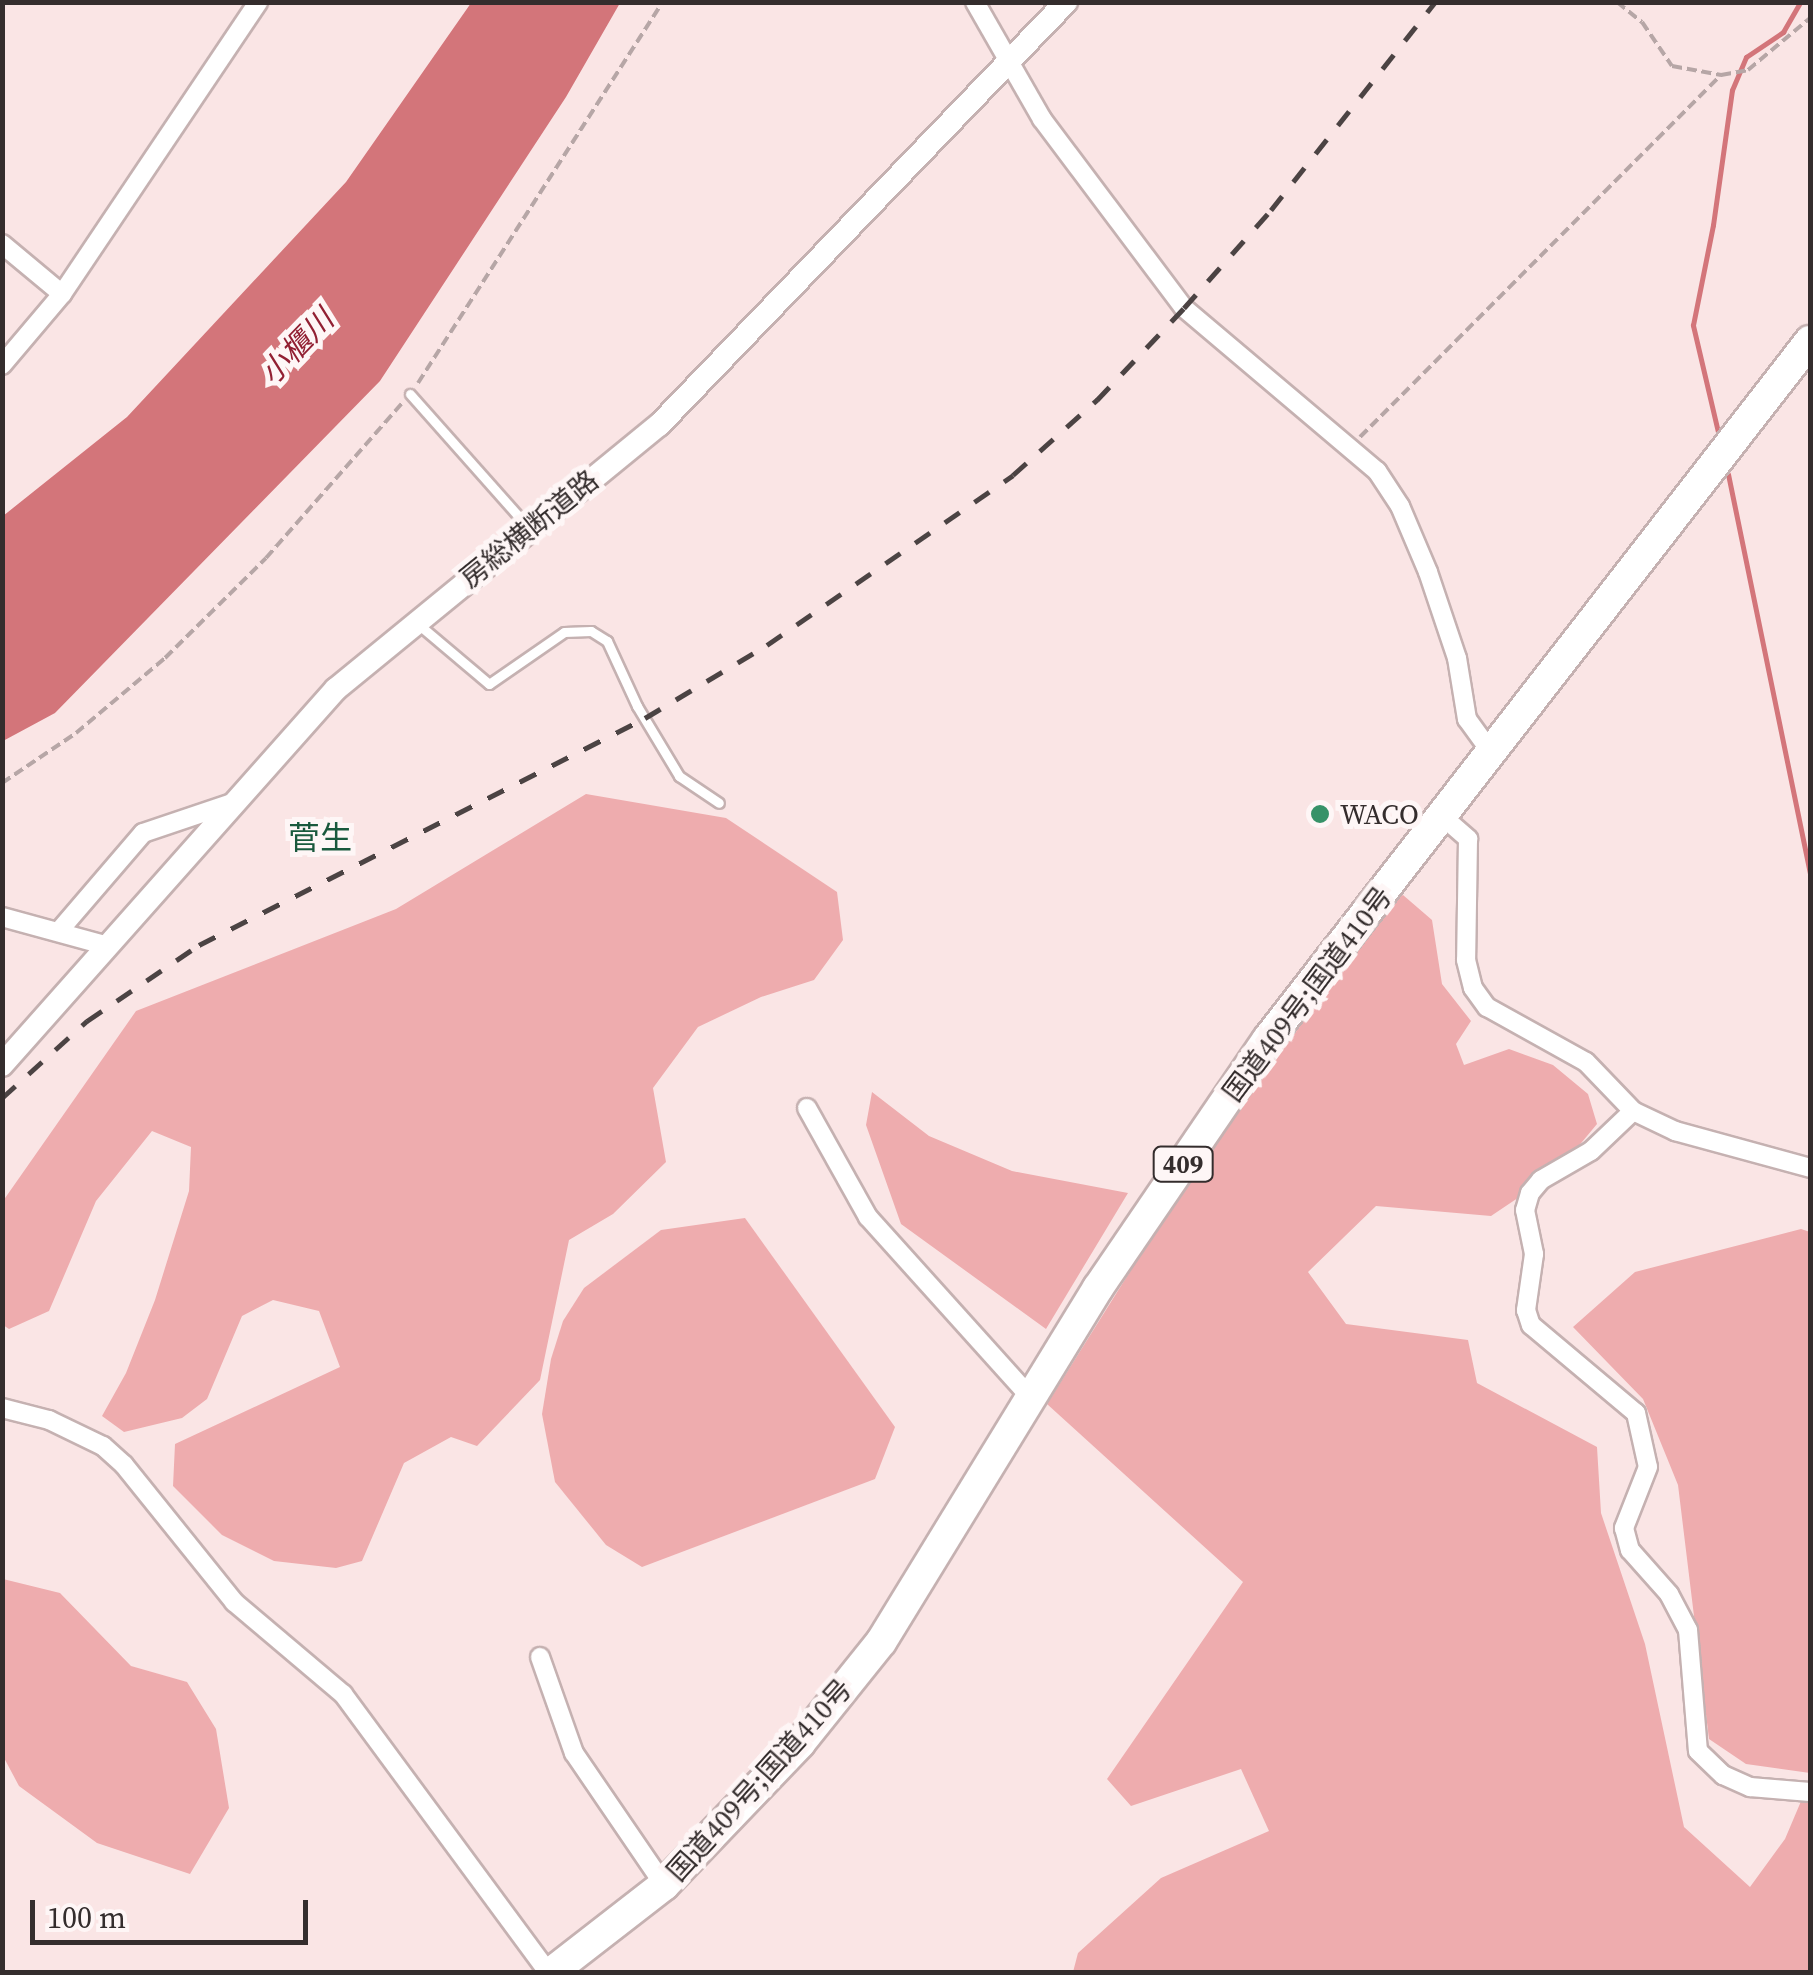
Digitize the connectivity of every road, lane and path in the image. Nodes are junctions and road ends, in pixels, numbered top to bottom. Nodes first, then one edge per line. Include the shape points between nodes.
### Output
1 (258, 2) edge
2 (663, 2) edge
3 (975, 2) edge
4 (1066, 2) edge
5 (1617, 2) edge
6 (1810, 18) edge
7 (1009, 62) junction
8 (1721, 75) junction
9 (2, 244) edge
10 (62, 294) junction
11 (1810, 341) edge
12 (2, 365) edge
13 (410, 394) junction
14 (1349, 447) junction
15 (529, 528) junction
16 (416, 622) junction
17 (1492, 752) junction
18 (2, 784) edge
19 (235, 802) junction
20 (719, 803) dead end
21 (1442, 816) junction
22 (2, 917) edge
23 (58, 931) junction
24 (108, 946) junction
25 (2, 1064) edge
26 (807, 1108) dead end
27 (1632, 1111) junction
28 (1810, 1168) edge
29 (1030, 1398) junction
30 (2, 1408) edge
31 (540, 1657) dead end
32 (1810, 1792) edge
33 (664, 1884) junction
34 (550, 1972) edge

1 - 10 street
2 - 13 path
3 - 7 street
4 - 7 street, 房総横断道路
5 - 8 path via 1642,22 1672,66
6 - 8 path via 1748,70
7 - 14 street via 1042,119 1184,308
7 - 15 street, 房総横断道路 via 659,425
8 - 14 path
9 - 10 street
10 - 12 street
11 - 17 highway, 国道409号;国道410号 / 409
13 - 15 lane
13 - 18 path via 266,558 165,658
14 - 17 street via 1378,471 1400,506 1457,658 1467,719
15 - 16 street, 房総横断道路
16 - 19 street, 房総横断道路 via 336,689
16 - 20 lane via 489,684 564,632 591,631 607,641 679,776
17 - 21 highway, 国道409号;国道410号 / 409
19 - 23 street via 143,834
19 - 24 street, 房総横断道路
21 - 27 street via 1468,839 1463,934 1474,988 1502,1019 1586,1062
21 - 29 highway, 国道409号;国道410号 / 409 via 1268,1039
22 - 23 street
23 - 24 street
24 - 25 street, 房総横断道路
26 - 29 street via 868,1217
27 - 28 street via 1675,1131
27 - 32 street via 1591,1151 1530,1193 1525,1210 1534,1254 1526,1310 1531,1325 1636,1413 1648,1467 1624,1528 1630,1550 1669,1594 1688,1630 1698,1750 1723,1774 1750,1786
29 - 33 highway, 国道409号;国道410号 / 409 via 881,1642 800,1744
30 - 34 street via 49,1420 103,1446 124,1465 234,1602 342,1694
31 - 33 street via 574,1753
33 - 34 highway, 国道409号;国道410号 / 409

